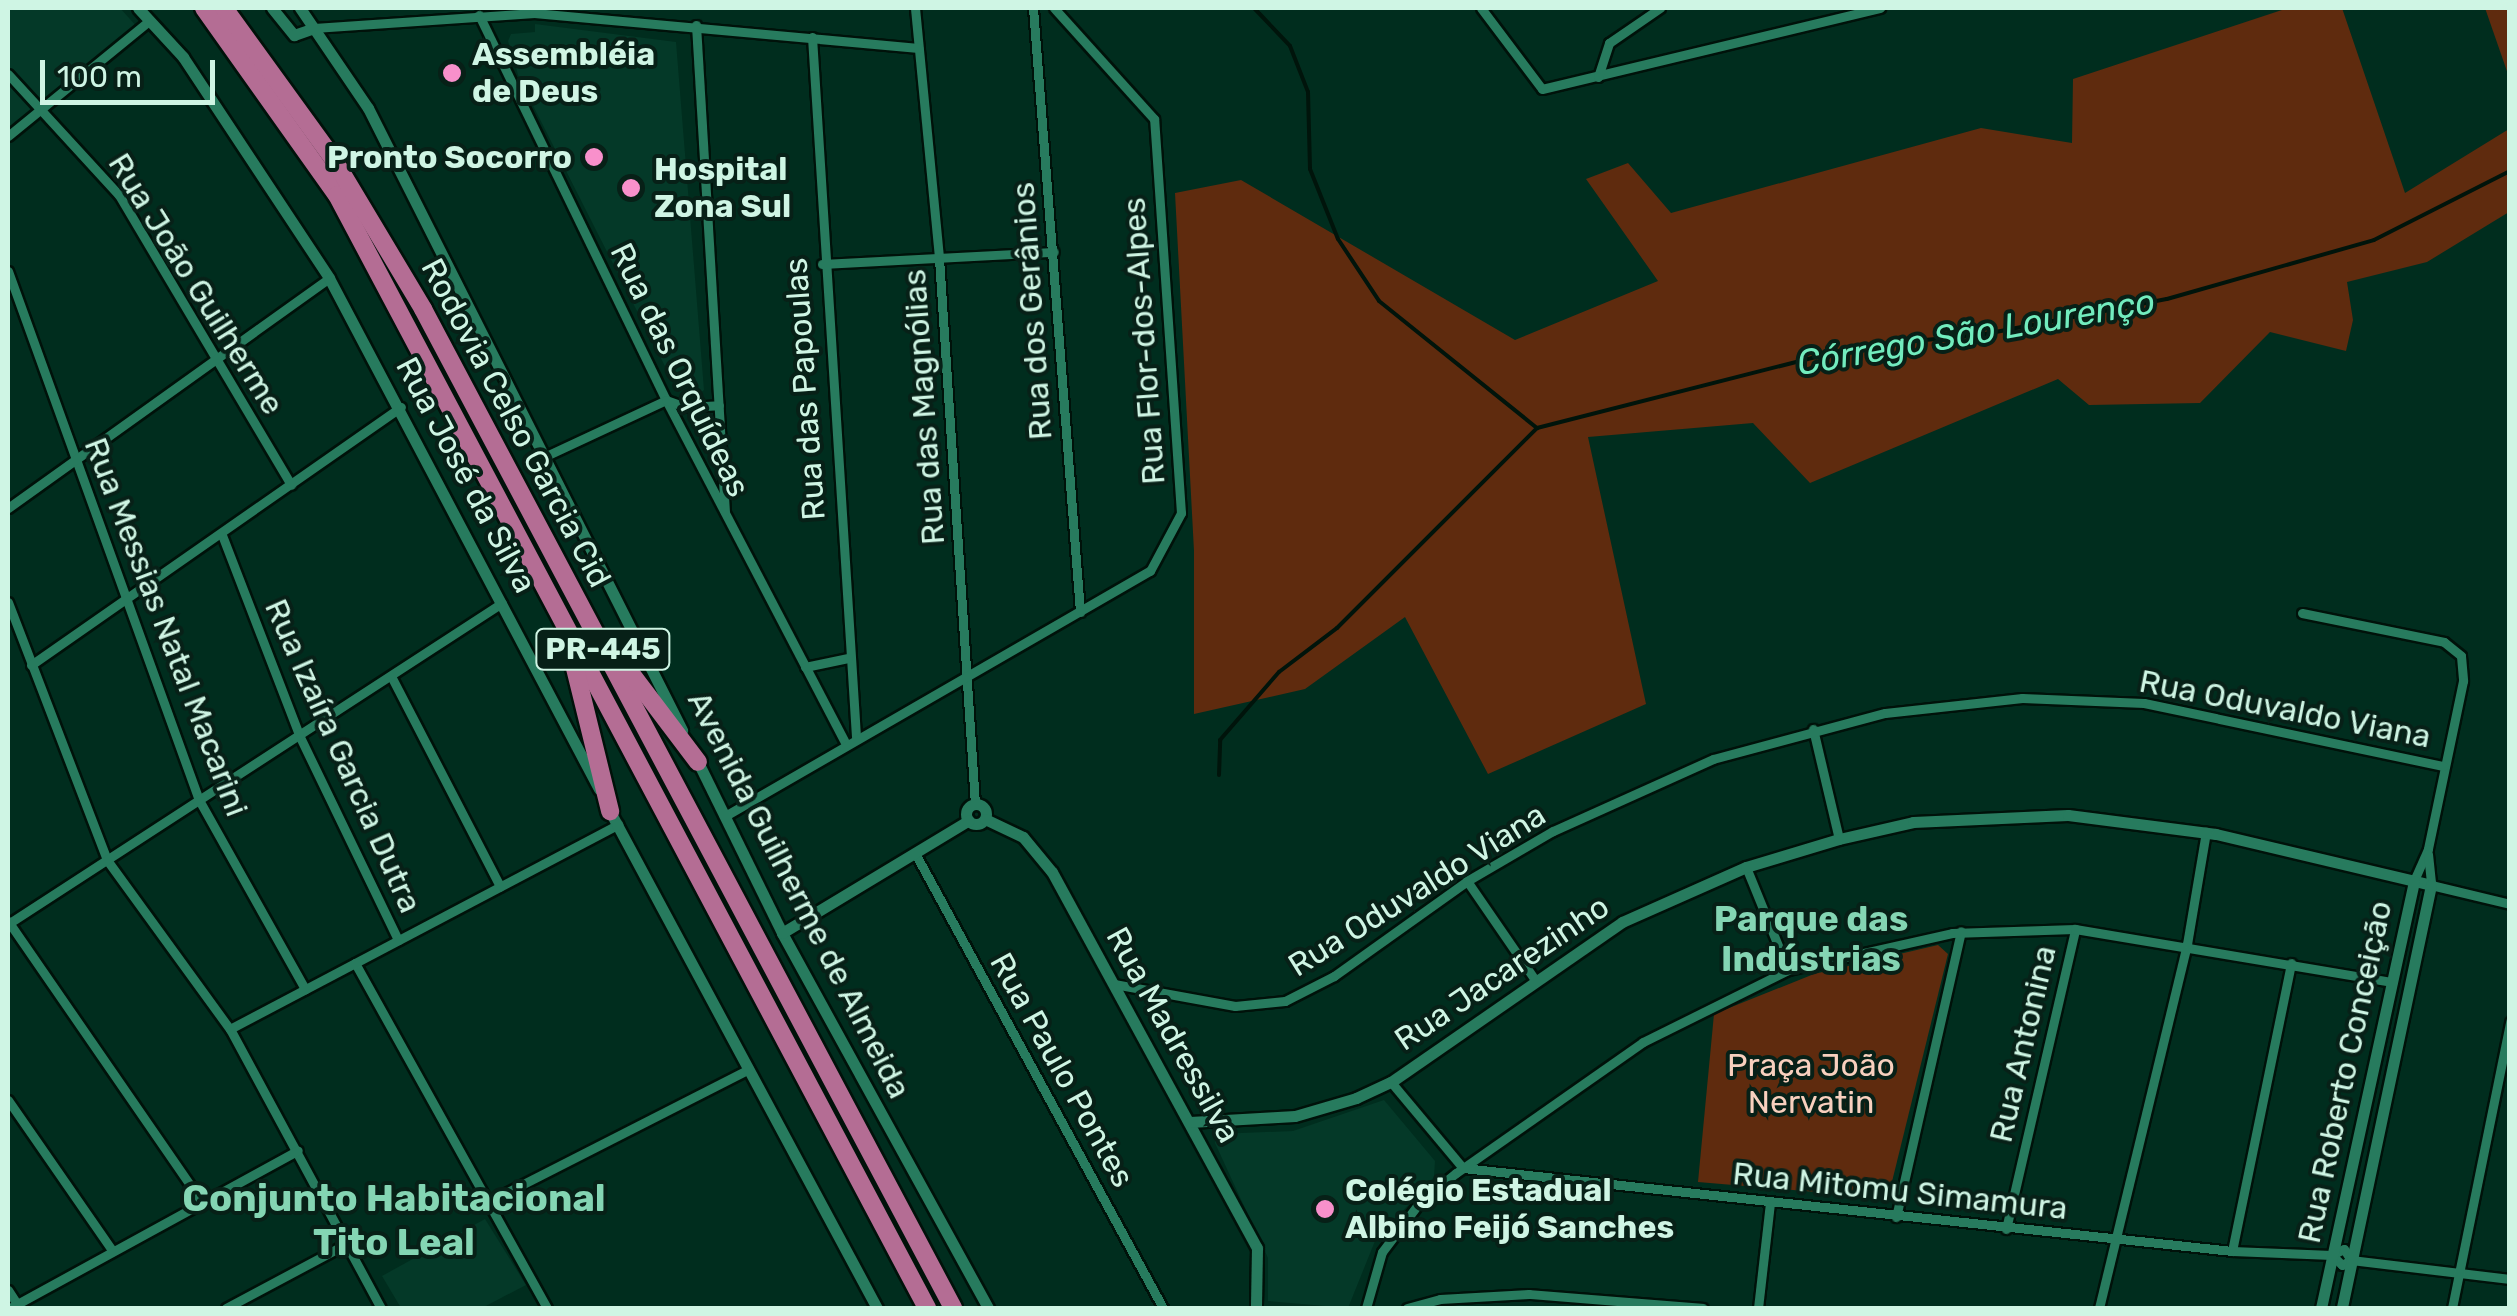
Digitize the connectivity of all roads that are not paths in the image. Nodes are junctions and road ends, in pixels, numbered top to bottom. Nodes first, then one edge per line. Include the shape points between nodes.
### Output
1 (138, 8) edge
2 (204, 8) edge
3 (224, 8) edge
4 (245, 8) edge
5 (272, 8) edge
6 (300, 8) edge
7 (916, 8) edge
8 (1033, 8) edge
9 (1054, 8) edge
10 (1481, 8) edge
11 (1660, 8) edge
12 (1880, 8) edge
13 (479, 15) junction
14 (150, 20) junction
15 (696, 24) junction
16 (314, 28) junction
17 (812, 37) junction
18 (918, 48) junction
19 (8, 74) edge
20 (1598, 78) junction
21 (43, 106) junction
22 (8, 136) edge
23 (334, 160) junction
24 (1054, 252) junction
25 (939, 258) junction
26 (822, 264) junction
27 (8, 271) edge
28 (329, 278) junction
29 (218, 357) junction
30 (666, 400) junction
31 (719, 405) junction
32 (401, 408) junction
33 (546, 456) junction
34 (74, 460) junction
35 (291, 486) junction
36 (8, 508) edge
37 (725, 516) junction
38 (222, 535) junction
39 (523, 536) junction
40 (551, 551) junction
41 (8, 602) edge
42 (128, 602) junction
43 (502, 603) junction
44 (1080, 612) junction
45 (2302, 613) dead end
46 (848, 658) junction
47 (31, 664) junction
48 (804, 667) junction
49 (391, 676) junction
50 (966, 676) junction
51 (1813, 729) junction
52 (300, 735) junction
53 (856, 738) junction
54 (845, 744) junction
55 (698, 762) junction
56 (2442, 766) junction
57 (199, 800) junction
58 (975, 804) junction
59 (725, 816) junction
60 (614, 818) junction
61 (985, 819) junction
62 (968, 820) junction
63 (2206, 832) junction
64 (1839, 839) junction
65 (2428, 849) junction
66 (916, 856) junction
67 (107, 860) junction
68 (1746, 867) junction
69 (1467, 881) junction
70 (2414, 881) junction
71 (2431, 885) junction
72 (500, 886) junction
73 (2510, 904) edge
74 (8, 923) edge
75 (2075, 929) junction
76 (1962, 932) junction
77 (782, 933) junction
78 (398, 940) junction
79 (2186, 944) junction
80 (355, 963) junction
81 (2291, 963) junction
82 (1788, 970) junction
83 (1533, 977) junction
84 (2393, 982) junction
85 (1114, 984) junction
86 (305, 990) junction
87 (2510, 1022) edge
88 (230, 1029) junction
89 (749, 1069) junction
90 (1391, 1082) junction
91 (8, 1100) edge
92 (1190, 1122) junction
93 (298, 1150) junction
94 (1463, 1168) junction
95 (200, 1200) junction
96 (488, 1202) junction
97 (1770, 1202) junction
98 (1896, 1217) junction
99 (2006, 1229) junction
100 (2120, 1240) junction
101 (346, 1244) junction
102 (111, 1250) junction
103 (2232, 1251) junction
104 (2332, 1255) junction
105 (2351, 1260) junction
106 (2458, 1274) junction
107 (2510, 1279) edge
108 (8, 1290) edge
109 (13, 1306) edge
110 (226, 1308) edge
111 (381, 1308) edge
112 (547, 1308) edge
113 (877, 1308) edge
114 (926, 1308) edge
115 (952, 1308) edge
116 (988, 1308) edge
117 (1163, 1308) edge
118 (1256, 1308) edge
119 (1366, 1308) edge
120 (1407, 1308) edge
121 (1702, 1308) edge
122 (1758, 1308) edge
123 (2100, 1308) edge
124 (2322, 1308) edge
125 (2342, 1308) edge
126 (2452, 1308) edge

1 - 14 street, Rua José da Silva
2 - 39 highway, Rodovia Celso Garcia Cid / PR-445 via 337,196
3 - 23 highway, Rodovia Celso Garcia Cid / PR-445
4 - 23 highway via 244,21 306,107
5 - 16 street via 294,35
6 - 16 street, Avenida Guilherme de Almeida
7 - 18 street, Rua das Magnólias
8 - 24 street, Rua dos Gerânios
9 - 44 street, Rua Flor-dos-Alpes via 1154,119 1181,513 1150,572
10 - 20 street via 1542,89
11 - 20 street via 1609,43
12 - 20 street
13 - 15 street
13 - 16 street
13 - 30 street, Rua das Orquídeas
14 - 21 street
14 - 28 street, Rua José da Silva via 182,57
15 - 17 street
15 - 31 street
16 - 33 street, Avenida Guilherme de Almeida via 368,108
17 - 18 street
17 - 26 street, Rua das Papoulas
18 - 25 street, Rua das Magnólias
19 - 21 street, Rua João Guilherme
21 - 22 street
21 - 29 street, Rua João Guilherme via 118,195
23 - 40 highway, Rodovia Celso Garcia Cid / PR-445
24 - 25 street
24 - 44 street, Rua dos Gerânios
25 - 26 street
25 - 50 street, Rua das Magnólias
26 - 46 street, Rua das Papoulas
27 - 34 street, Rua Messias Natal Macarini
28 - 29 street
28 - 32 street, Rua José da Silva
29 - 34 street
29 - 35 street, Rua João Guilherme
30 - 31 street
30 - 33 street
30 - 37 street, Rua das Orquídeas
31 - 37 street
32 - 35 street
32 - 43 street, Rua José da Silva
33 - 55 street, Avenida Guilherme de Almeida
34 - 36 street
34 - 42 street, Rua Messias Natal Macarini
35 - 38 street
37 - 48 street, Rua das Orquídeas
38 - 42 street
38 - 52 street, Rua Izaíra Garcia Dutra
39 - 60 highway via 587,697
39 - 114 highway, Rodovia Celso Garcia Cid / PR-445
40 - 55 highway via 613,649
40 - 115 highway, Rodovia Celso Garcia Cid / PR-445
41 - 47 street
42 - 47 street
42 - 57 street, Rua Messias Natal Macarini
43 - 49 street
43 - 60 street, Rua José da Silva
44 - 50 street, Rua Flor-dos-Alpes
45 - 56 street, Rua Roberto Conceição via 2444,642 2461,656 2463,681
46 - 48 street
46 - 53 street, Rua das Papoulas
47 - 67 street
48 - 54 street, Rua das Orquídeas
49 - 52 street
49 - 72 street
50 - 53 street, Rua Flor-dos-Alpes
50 - 58 street, Rua das Magnólias
51 - 56 street, Rua Oduvaldo Viana via 1885,713 2022,698 2144,703
51 - 64 street
51 - 69 street, Rua Oduvaldo Viana via 1713,759 1552,832
52 - 57 street
52 - 78 street, Rua Izaíra Garcia Dutra
53 - 54 street, Rua Flor-dos-Alpes
54 - 59 street, Rua Flor-dos-Alpes
55 - 59 street, Avenida Guilherme de Almeida
56 - 65 street, Rua Roberto Conceição
57 - 67 street
57 - 86 street, Rua Messias Natal Macarini
58 - 61 street via 984,808
58 - 62 street
59 - 77 street, Avenida Guilherme de Almeida
60 - 72 street
60 - 89 street, Rua José da Silva
61 - 62 street
61 - 85 street, Rua Madressilva via 1022,838 1052,872
62 - 66 street
63 - 64 street, Rua Jacarezinho via 2068,815 1913,822
63 - 70 street, Rua Jacarezinho
63 - 79 street
64 - 68 street, Rua Jacarezinho
65 - 70 street, Rua Roberto Conceição
65 - 71 street, Rua Roberto Conceição
66 - 77 street
66 - 117 street, Rua Paulo Pontes
67 - 74 street
67 - 88 street
68 - 82 street
68 - 83 street, Rua Jacarezinho via 1622,922
69 - 83 street
69 - 85 street, Rua Oduvaldo Viana via 1334,976 1284,1002 1235,1006
70 - 71 street, Rua Jacarezinho
70 - 84 street, Rua Roberto Conceição
71 - 73 street
71 - 105 street, Rua Roberto Conceição
72 - 78 street
74 - 95 street
75 - 76 street
75 - 79 street
75 - 99 street, Rua Antonina
76 - 82 street
76 - 98 street
77 - 116 street, Avenida Guilherme de Almeida
78 - 80 street
79 - 81 street
79 - 100 street
80 - 86 street
80 - 96 street
81 - 84 street
81 - 103 street
82 - 94 street via 1643,1042
83 - 90 street, Rua Jacarezinho
84 - 104 street, Rua Roberto Conceição
85 - 92 street, Rua Madressilva
86 - 88 street
87 - 106 street
88 - 93 street
89 - 96 street
89 - 113 street, Rua José da Silva
90 - 92 street, Rua Jacarezinho via 1315,1112
90 - 94 street
91 - 102 street
92 - 118 street, Rua Madressilva via 1257,1248
93 - 95 street
93 - 101 street
94 - 97 street, Rua Mitomu Simamura
94 - 119 street via 1420,1202 1382,1252
95 - 102 street
96 - 112 street
97 - 98 street, Rua Mitomu Simamura
97 - 122 street
98 - 99 street, Rua Mitomu Simamura
99 - 100 street, Rua Mitomu Simamura
100 - 103 street, Rua Mitomu Simamura
100 - 123 street
101 - 110 street
101 - 111 street
102 - 109 street
103 - 104 street, Rua Mitomu Simamura
104 - 105 street, Rua Mitomu Simamura via 2344,1250
104 - 124 street, Rua Roberto Conceição
105 - 106 street
105 - 125 street, Rua Roberto Conceição
106 - 107 street
106 - 126 street
108 - 109 street
120 - 121 street via 1513,1294

